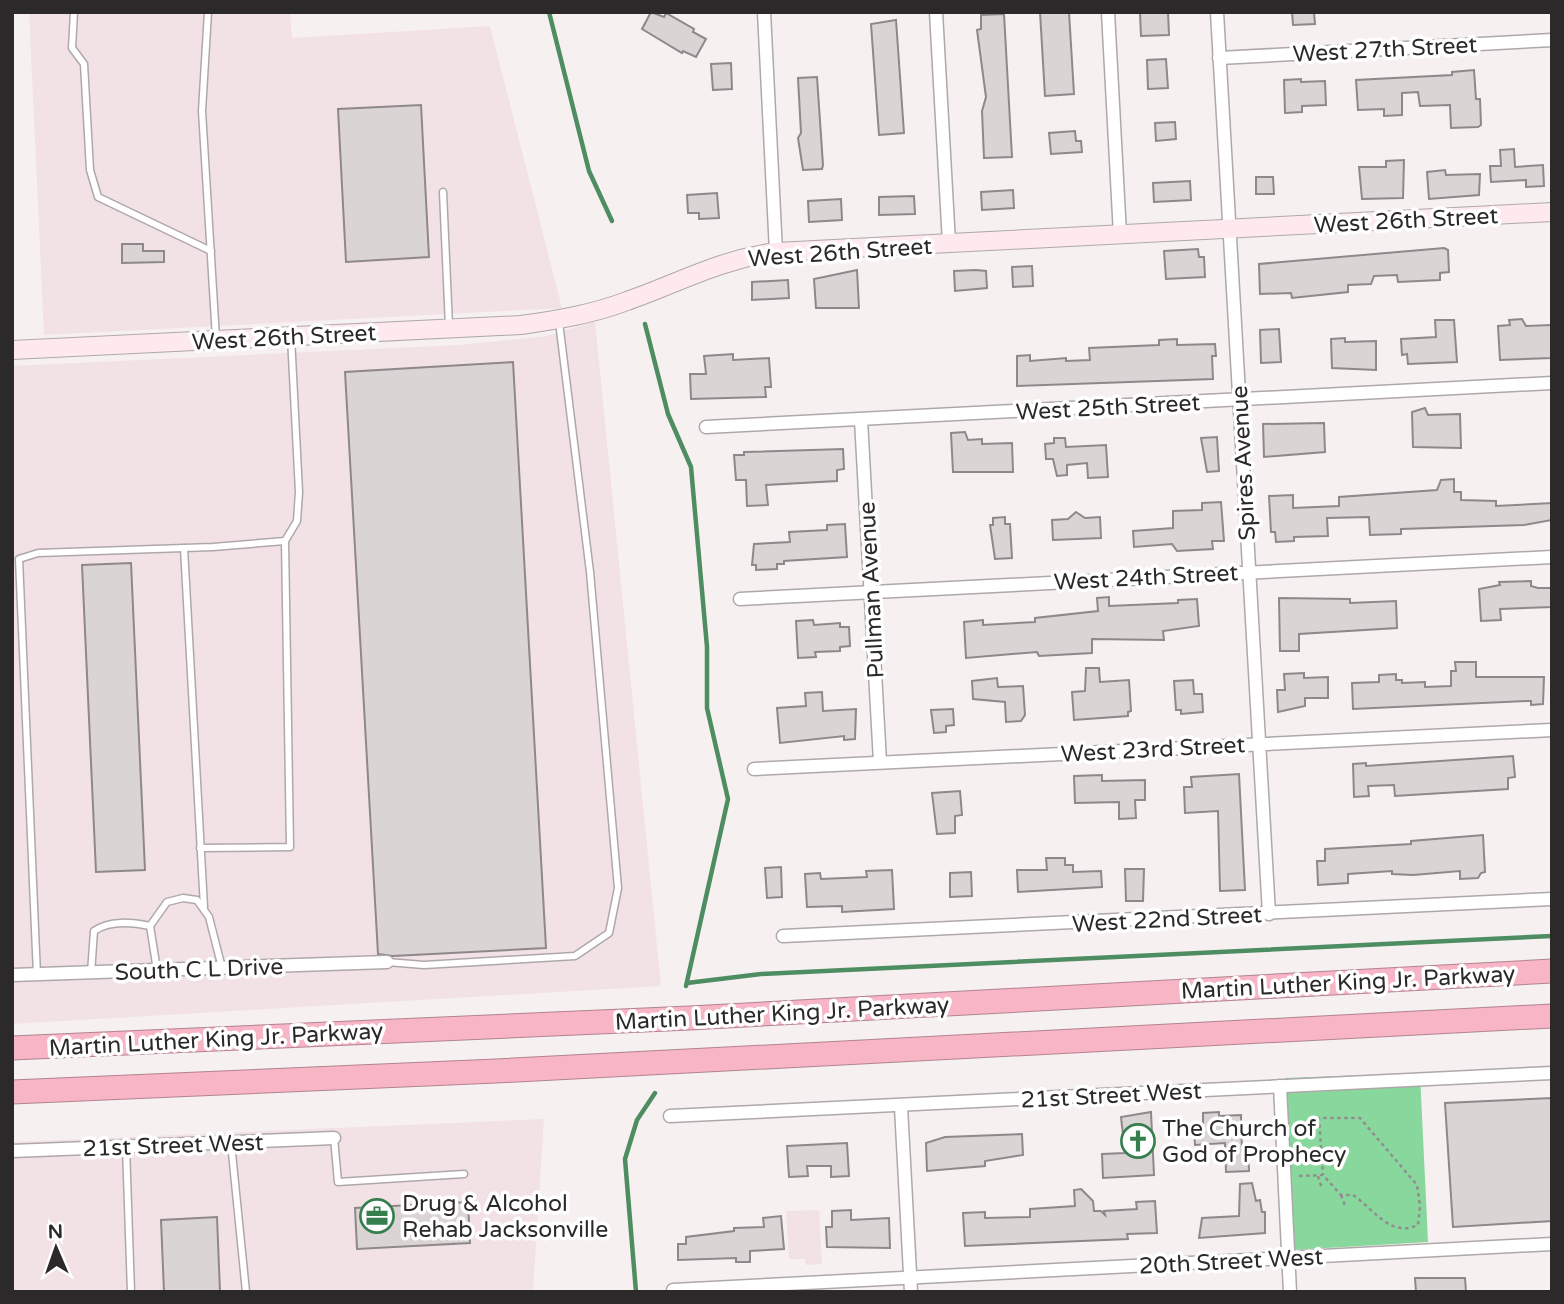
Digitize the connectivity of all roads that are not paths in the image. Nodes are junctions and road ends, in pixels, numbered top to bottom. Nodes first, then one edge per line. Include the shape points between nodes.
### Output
1 (74, 12) edge
2 (208, 12) edge
3 (764, 12) edge
4 (936, 12) edge
5 (1108, 12) edge
6 (1217, 12) edge
7 (1552, 40) edge
8 (1219, 58) junction
9 (443, 192) dead end
10 (1552, 212) edge
11 (1230, 229) junction
12 (1120, 235) junction
13 (949, 243) junction
14 (211, 251) junction
15 (776, 252) junction
16 (559, 320) junction
17 (449, 328) junction
18 (291, 337) junction
19 (216, 340) junction
20 (12, 350) edge
21 (1552, 383) edge
22 (1240, 400) junction
23 (861, 419) junction
24 (706, 428) dead end
25 (285, 541) junction
26 (184, 548) junction
27 (1552, 557) edge
28 (1249, 572) junction
29 (872, 592) junction
30 (740, 599) dead end
31 (1552, 730) edge
32 (1258, 744) junction
33 (880, 762) junction
34 (754, 769) dead end
35 (200, 848) junction
36 (1552, 899) edge
37 (204, 907) junction
38 (1269, 914) junction
39 (150, 926) junction
40 (783, 936) dead end
41 (387, 962) joint
42 (222, 968) junction
43 (157, 970) junction
44 (1552, 971) edge
45 (91, 973) junction
46 (12, 975) edge
47 (37, 975) junction
48 (1552, 1016) edge
49 (12, 1048) edge
50 (1552, 1073) edge
51 (1280, 1086) junction
52 (12, 1092) edge
53 (901, 1107) junction
54 (670, 1116) dead end
55 (334, 1138) joint
56 (230, 1143) junction
57 (126, 1147) junction
58 (12, 1151) edge
59 (464, 1174) dead end
60 (1552, 1244) edge
61 (1288, 1258) junction
62 (910, 1278) junction
63 (673, 1290) dead end
64 (131, 1292) edge
65 (246, 1292) edge
66 (911, 1292) edge
67 (1290, 1292) edge

1 - 14 lane via 72,48 84,64 90,170 98,197
2 - 14 lane via 202,111
3 - 15 street
4 - 13 street
5 - 12 street
6 - 8 street, Spires Avenue
7 - 8 street, West 27th Street
8 - 11 street, Spires Avenue
9 - 17 lane
10 - 11 main road, West 26th Street
11 - 12 main road, West 26th Street
11 - 22 street, Spires Avenue
12 - 13 main road, West 26th Street
13 - 15 main road, West 26th Street
14 - 19 lane
15 - 16 main road, West 26th Street via 714,265 628,301
16 - 17 main road, West 26th Street
16 - 41 lane via 590,572 618,888 609,933 575,957 424,965
17 - 18 main road, West 26th Street
18 - 19 main road, West 26th Street
18 - 25 lane via 299,492 297,521
19 - 20 main road, West 26th Street
21 - 22 street, West 25th Street
22 - 23 street, West 25th Street
22 - 28 street, Spires Avenue
23 - 24 street, West 25th Street
23 - 29 street, Pullman Avenue
25 - 26 lane
25 - 35 lane via 290,847
26 - 35 lane
26 - 47 lane via 38,553 19,559
27 - 28 street, West 24th Street
28 - 29 street, West 24th Street
28 - 32 street, Spires Avenue
29 - 30 street, West 24th Street
29 - 33 street, Pullman Avenue
31 - 32 street, West 23rd Street
32 - 33 street, West 23rd Street
32 - 38 street, Spires Avenue
33 - 34 street, West 23rd Street
35 - 37 lane
36 - 38 street, West 22nd Street
37 - 39 lane via 197,900 183,898 167,902
37 - 42 lane
38 - 40 street, West 22nd Street
39 - 43 lane
39 - 45 lane via 117,922 94,931
41 - 42 street, South C L Drive
42 - 43 street, South C L Drive
43 - 45 street, South C L Drive
44 - 49 highway, Martin Luther King Jr. Parkway via 690,1018
45 - 47 street, South C L Drive
46 - 47 street, South C L Drive
48 - 52 highway, Martin Luther King Jr. Parkway
50 - 51 street, 21st Street West
51 - 53 street, 21st Street West
51 - 61 street
53 - 54 street, 21st Street West
53 - 62 street
55 - 56 street, 21st Street West
55 - 59 lane via 338,1182
56 - 57 street, 21st Street West
56 - 65 lane
57 - 58 street, 21st Street West
57 - 64 lane
60 - 61 street, 20th Street West
61 - 62 street, 20th Street West
61 - 67 street
62 - 63 street, 20th Street West
62 - 66 street

